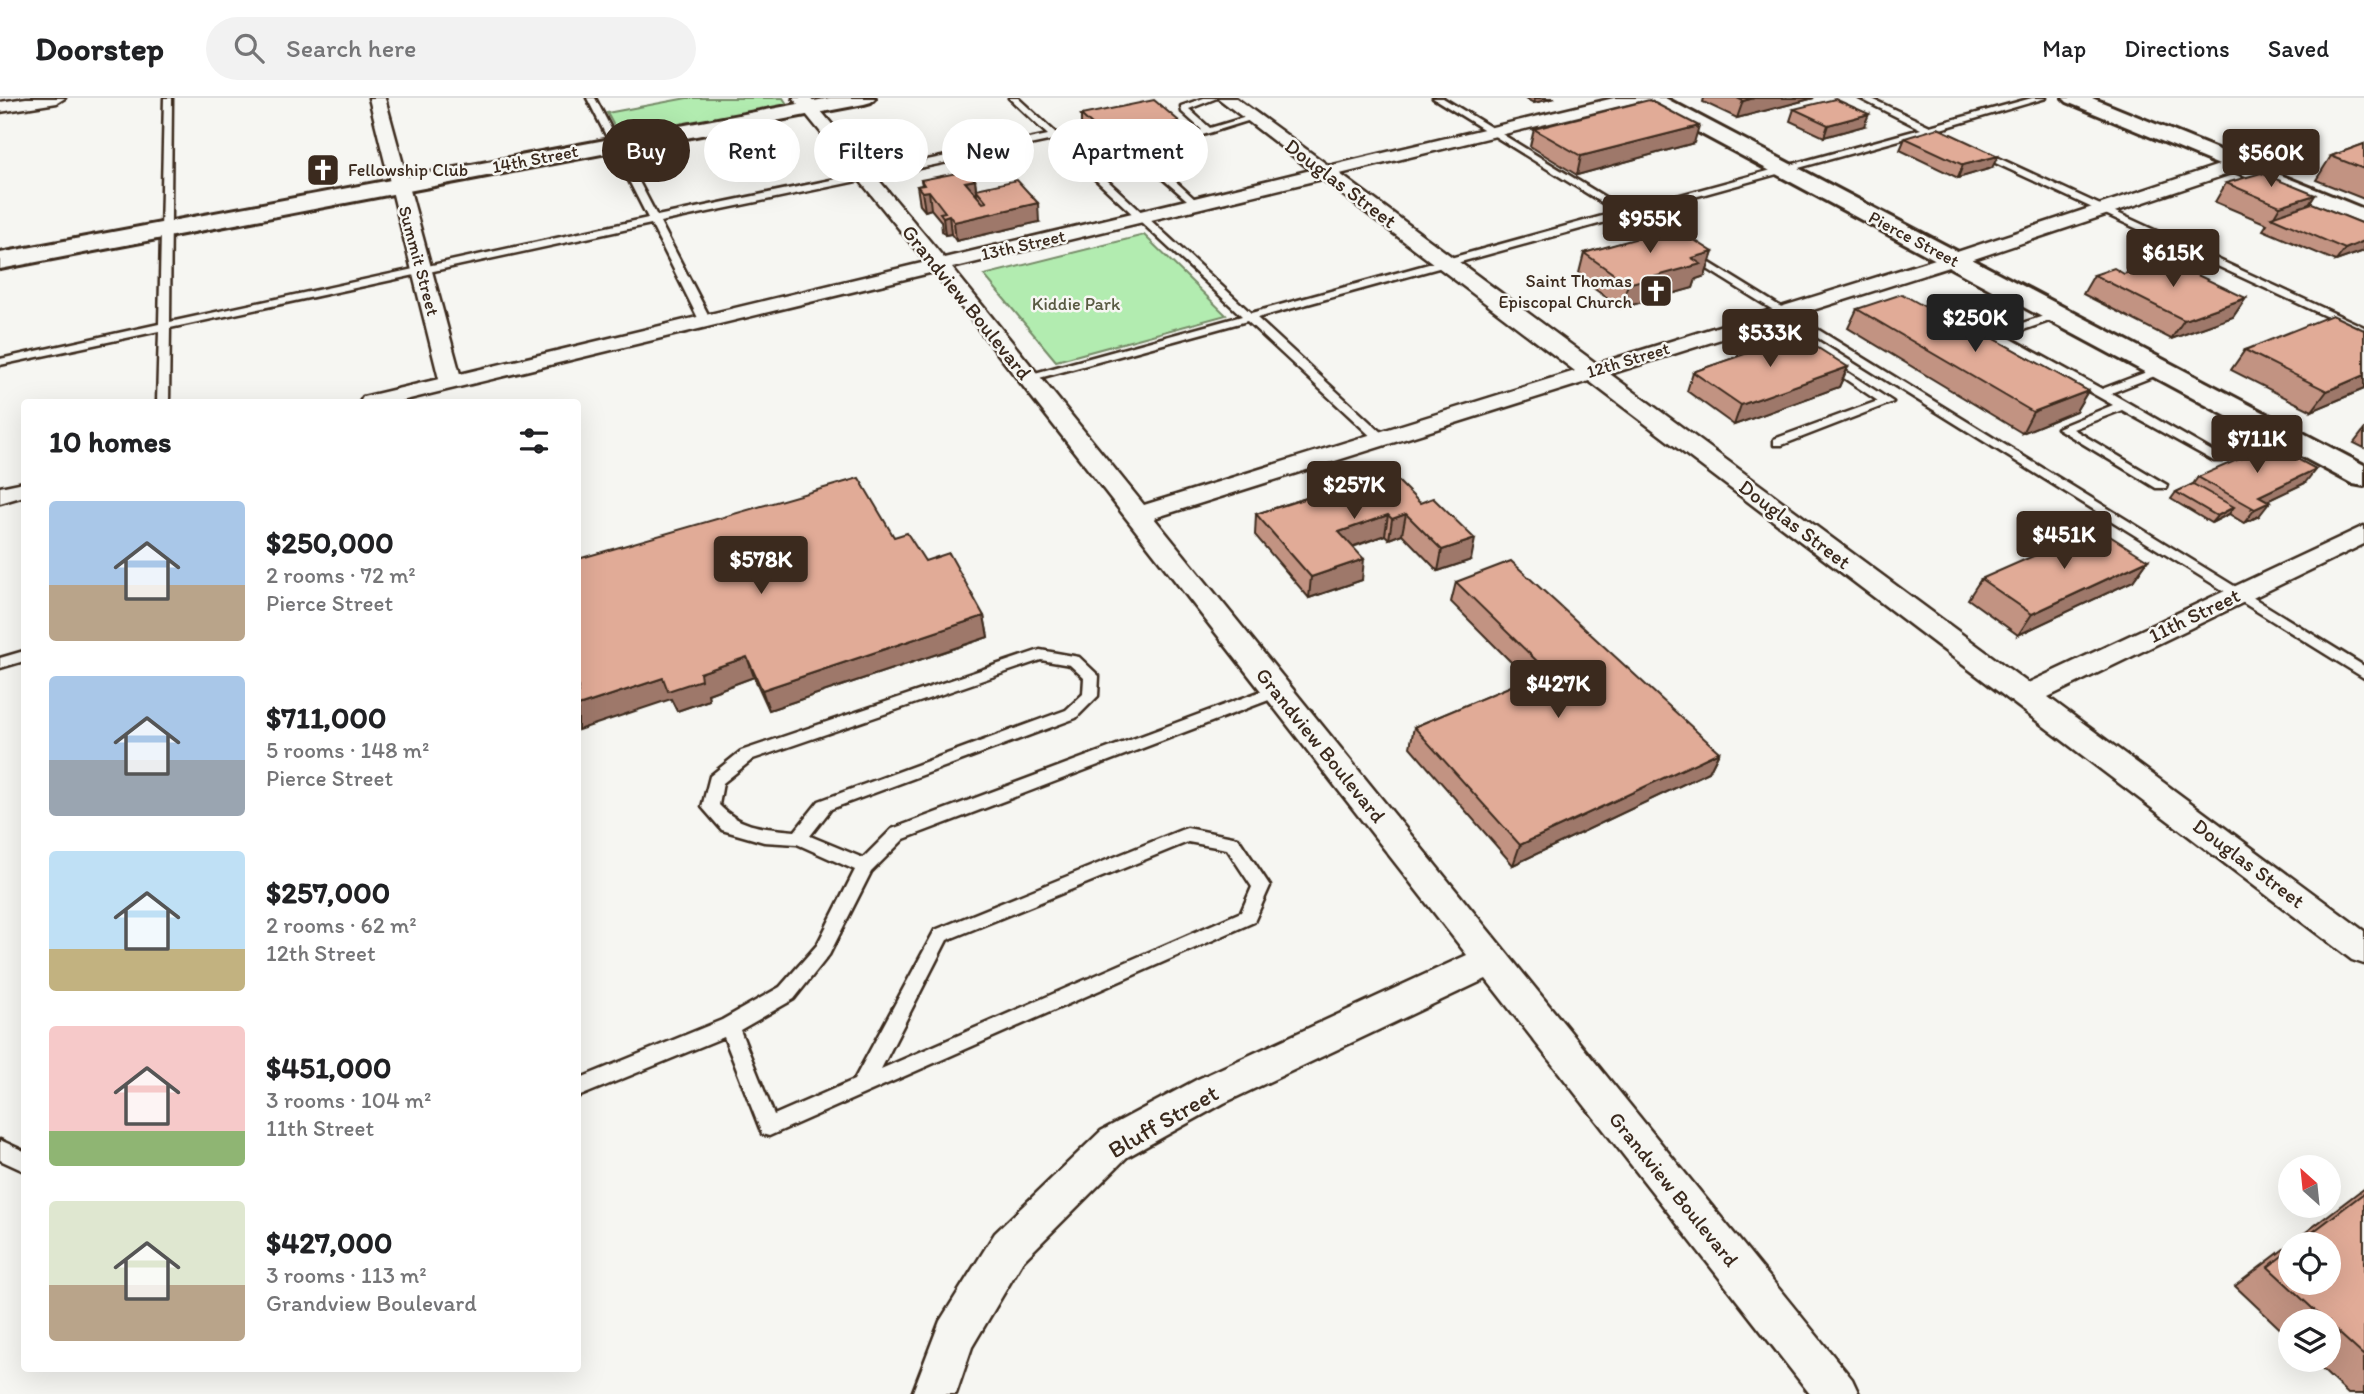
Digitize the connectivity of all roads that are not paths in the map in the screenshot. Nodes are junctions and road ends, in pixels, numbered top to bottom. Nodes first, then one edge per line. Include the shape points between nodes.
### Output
1 (57, 98) edge
2 (168, 98) edge
3 (377, 98) edge
4 (591, 98) edge
5 (864, 98) edge
6 (1013, 98) edge
7 (1213, 98) edge
8 (1226, 98) edge
9 (1437, 98) edge
10 (1634, 98) edge
11 (1649, 98) edge
12 (1863, 98) edge
13 (2042, 98) edge
14 (2074, 98) edge
15 (805, 103) edge
16 (0, 107) edge
17 (1253, 118) junction
18 (602, 119) edge
19 (818, 119) edge
20 (1195, 119) edge
21 (690, 128) edge
22 (1208, 130) edge
23 (1929, 130) junction
24 (1048, 131) edge
25 (1494, 133) junction
26 (1942, 135) edge
27 (1048, 138) edge
28 (602, 146) edge
29 (1966, 146) edge
30 (928, 164) edge
31 (2237, 165) junction
32 (1784, 170) junction
33 (1328, 173) junction
34 (634, 182) edge
35 (840, 182) edge
36 (868, 182) edge
37 (1104, 182) edge
38 (1171, 182) edge
39 (398, 185) junction
40 (1195, 204) junction
41 (2101, 209) junction
42 (1626, 213) junction
43 (1143, 217) junction
44 (2364, 218) edge
45 (654, 220) junction
46 (166, 230) junction
47 (1952, 260) junction
48 (0, 261) edge
49 (1447, 262) junction
50 (938, 264) junction
51 (421, 270) junction
52 (1943, 305) dead end
53 (1771, 315) junction
54 (2057, 315) junction
55 (1248, 318) junction
56 (706, 322) junction
57 (163, 328) junction
58 (2364, 331) edge
59 (1997, 335) junction
60 (0, 362) edge
61 (2161, 370) junction
62 (1590, 372) junction
63 (1028, 378) junction
64 (451, 382) junction
65 (2101, 393) junction
66 (163, 399) edge
67 (383, 399) edge
68 (2123, 405) junction
69 (1380, 438) junction
70 (1778, 442) dead end
71 (2218, 458) dead end
72 (2364, 477) edge
73 (2161, 485) dead end
74 (21, 490) edge
75 (0, 495) edge
76 (1138, 515) junction
77 (2364, 534) edge
78 (2237, 594) junction
79 (21, 657) edge
80 (0, 663) edge
81 (2364, 673) edge
82 (1277, 691) junction
83 (2025, 696) junction
84 (799, 838) junction
85 (865, 867) junction
86 (2364, 950) edge
87 (1492, 960) junction
88 (729, 1026) junction
89 (581, 1087) edge
90 (861, 1087) junction
91 (0, 1150) edge
92 (21, 1160) edge
93 (934, 1394) edge
94 (1837, 1394) edge

1 - 16 street
2 - 46 lane
3 - 39 street, Summit Street
4 - 18 lane
5 - 15 main road, 14th Street
6 - 24 lane
7 - 20 lane via 1185,106
8 - 17 street, Douglas Street
9 - 25 lane
10 - 25 street, 13th Street
11 - 32 main road, Pierce Street
12 - 23 lane
13 - 23 lane
14 - 31 main road
15 - 19 street, Grandview Boulevard
15 - 21 main road, 14th Street
17 - 22 lane
17 - 33 street, Douglas Street
23 - 26 lane
23 - 32 lane
25 - 33 street, 13th Street
25 - 42 lane
27 - 30 lane
28 - 39 main road, 14th Street
29 - 41 lane
31 - 41 street, 12th Street
31 - 44 main road
32 - 42 lane
32 - 47 main road, Pierce Street
33 - 40 street, 13th Street
33 - 49 street, Douglas Street
34 - 45 lane
35 - 45 lane
36 - 50 street, Grandview Boulevard
37 - 43 lane
38 - 40 lane
39 - 46 main road, 14th Street
39 - 51 street, Summit Street
40 - 43 street, 13th Street
41 - 47 street, 12th Street
41 - 58 lane
42 - 49 lane
42 - 53 lane
43 - 50 street, 13th Street
43 - 55 lane
45 - 51 lane
45 - 56 lane
46 - 48 main road, 14th Street
46 - 57 lane
47 - 53 street, 12th Street
47 - 54 main road, Pierce Street
49 - 55 lane
49 - 62 street, Douglas Street
50 - 56 street, 13th Street
50 - 63 street, Grandview Boulevard
51 - 57 lane
51 - 64 street, Summit Street
52 - 59 lane
53 - 62 street, 12th Street
53 - 70 lane via 1887,402
53 - 78 lane
54 - 59 lane
54 - 61 main road, Pierce Street
55 - 63 lane
55 - 69 lane
56 - 64 street, 13th Street
57 - 60 lane
57 - 66 lane
59 - 65 lane
61 - 65 lane
61 - 72 main road, Pierce Street
62 - 69 street, 12th Street
62 - 83 street, Douglas Street
63 - 76 street, Grandview Boulevard
64 - 67 street, 13th Street
65 - 68 lane
68 - 71 lane
68 - 73 lane via 2063,428
69 - 76 street, 12th Street
74 - 75 street
76 - 82 street, Grandview Boulevard
77 - 78 street, 11th Street
78 - 81 lane
78 - 83 street, 11th Street
79 - 80 lane
82 - 85 lane via 898,834
82 - 87 street, Grandview Boulevard
83 - 86 street, Douglas Street
84 - 84 lane via 825,805 1070,714 1090,696 1091,676 1074,661 1040,655 747,755 716,780 710,807 728,825
84 - 85 lane
85 - 88 lane via 823,950 787,993
87 - 93 street, Bluff Street via 1211,1091 1114,1144 1009,1247 955,1336
87 - 94 street, Grandview Boulevard
88 - 89 lane
88 - 90 lane via 769,1127
90 - 90 lane via 1248,917 1261,886 1232,843 1187,835 941,935
91 - 92 lane

